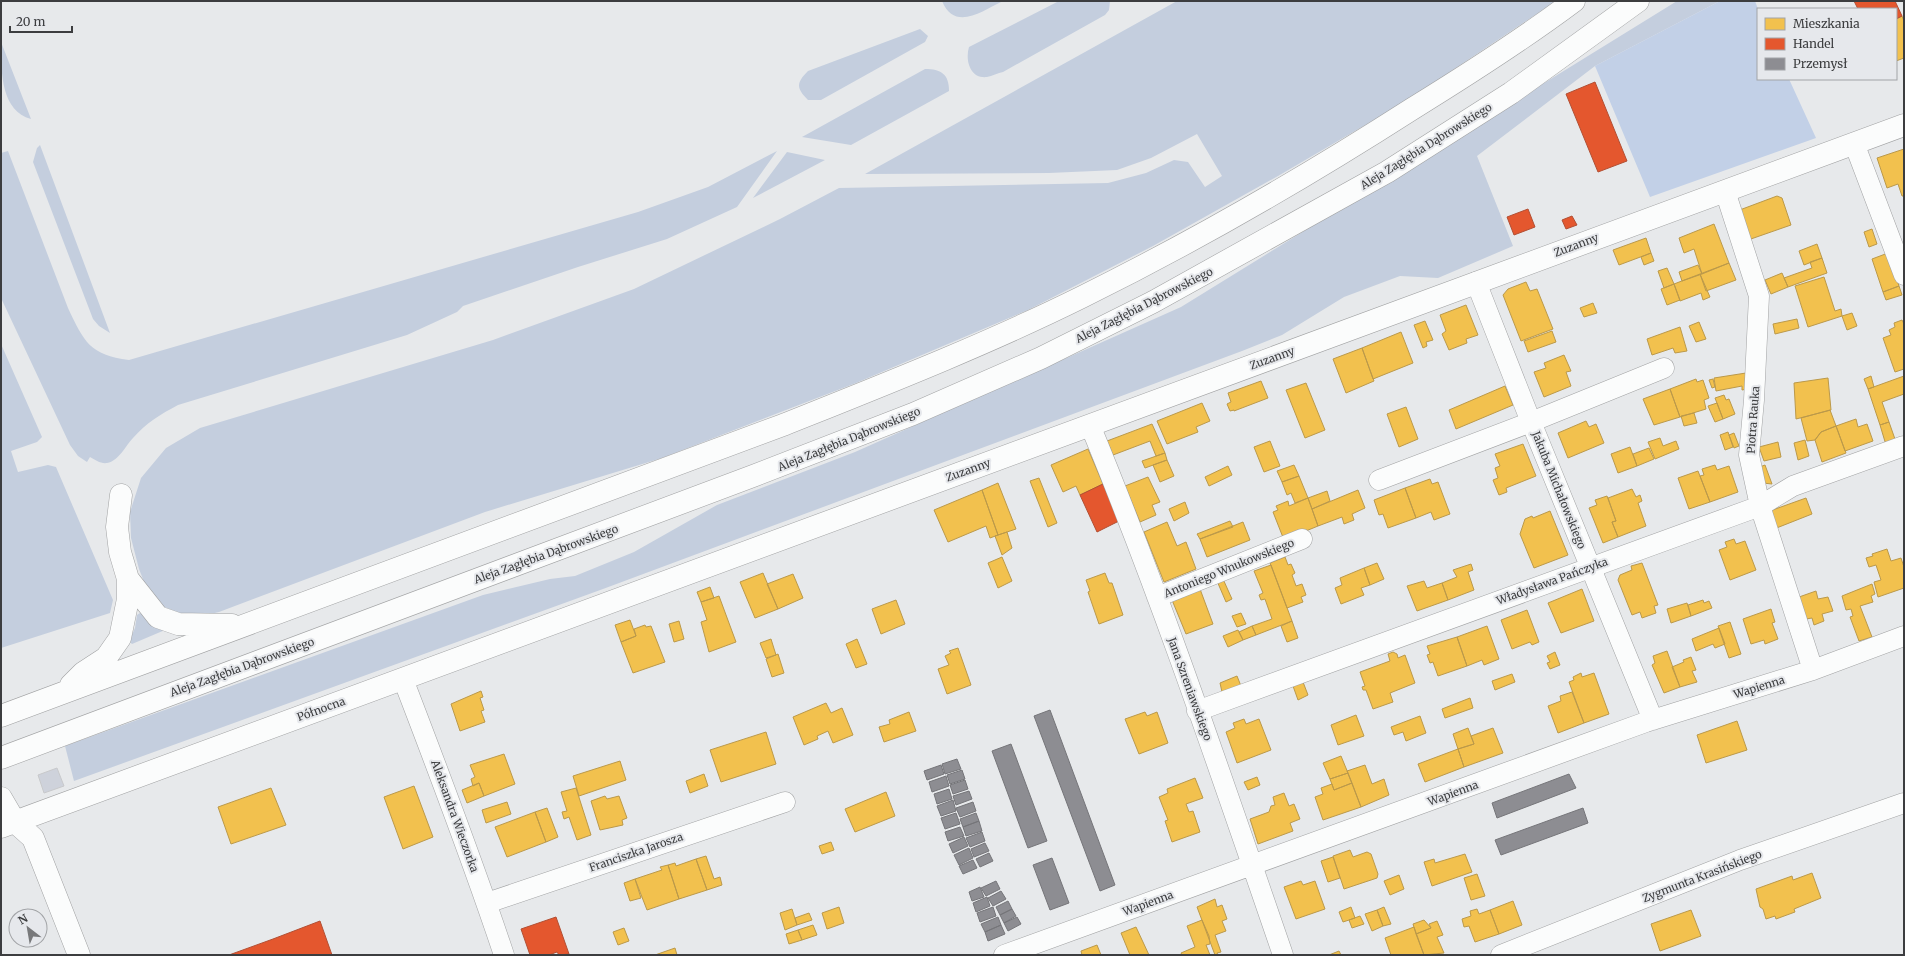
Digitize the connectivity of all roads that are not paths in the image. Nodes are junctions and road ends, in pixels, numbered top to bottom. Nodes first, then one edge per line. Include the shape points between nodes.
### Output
1 (1574, 1) edge
2 (1638, 1) edge
3 (1904, 125) edge
4 (1854, 143) junction
5 (1725, 191) junction
6 (1904, 275) edge
7 (1476, 282) junction
8 (1664, 368) dead end
9 (1531, 422) junction
10 (1090, 425) junction
11 (1904, 446) edge
12 (1379, 480) dead end
13 (121, 496) dead end
14 (1760, 506) junction
15 (1302, 539) dead end
16 (1590, 566) junction
17 (128, 579) junction
18 (640, 591) joint
19 (1157, 597) junction
20 (245, 626) junction
21 (1904, 636) edge
22 (1813, 670) junction
23 (403, 679) junction
24 (62, 694) junction
25 (1197, 711) junction
26 (1, 716) edge
27 (1653, 720) junction
28 (2, 763) edge
29 (1, 798) edge
30 (785, 802) dead end
31 (1904, 802) edge
32 (8, 824) edge
33 (1253, 865) junction
34 (487, 903) junction
35 (79, 955) edge
36 (504, 955) edge
37 (1004, 955) edge
38 (1283, 955) edge
39 (1502, 955) edge

1 - 20 main road via 1369,137 1226,221 1082,297 900,378 783,425
2 - 28 main road, Aleja Zagłębia Dąbrowskiego via 1511,93 1387,172 1154,302 1041,358 913,414 761,474
3 - 4 main road, Zuzanny
4 - 5 main road, Zuzanny
4 - 6 street
5 - 7 main road, Zuzanny
5 - 14 street, Piotra Rauka via 1759,296 1749,456
7 - 9 street, Jakuba Michałowskiego
7 - 10 main road, Zuzanny
8 - 9 street
9 - 12 street
9 - 16 street, Jakuba Michałowskiego
10 - 18 main road, Zuzanny
10 - 19 street, Jana Szreniawskiego
11 - 14 street, Władysława Pańczyka via 1793,486
13 - 17 main road via 118,527 120,552
14 - 16 street, Władysława Pańczyka
14 - 22 street, Piotra Rauka
15 - 19 street, Antoniego Wnukowskiego
16 - 25 street, Władysława Pańczyka
16 - 27 street, Jakuba Michałowskiego
17 - 20 main road via 158,617 178,624
17 - 24 main road via 128,599 120,638 106,658 83,673
18 - 23 main road, Północna
19 - 25 street, Jana Szreniawskiego
20 - 24 main road
21 - 22 street, Wapienna
22 - 27 street, Wapienna
23 - 32 main road, Północna
23 - 34 street, Aleksandra Wieczorka
24 - 26 main road
25 - 33 street, Jana Szreniawskiego
27 - 33 street, Wapienna
29 - 32 main road
30 - 34 street, Franciszka Jarosza
31 - 39 street, Zygmunta Krasińskiego via 1740,860
32 - 35 main road via 33,838
33 - 37 street, Wapienna
33 - 38 street, Jana Szreniawskiego
34 - 36 street, Aleksandra Wieczorka

